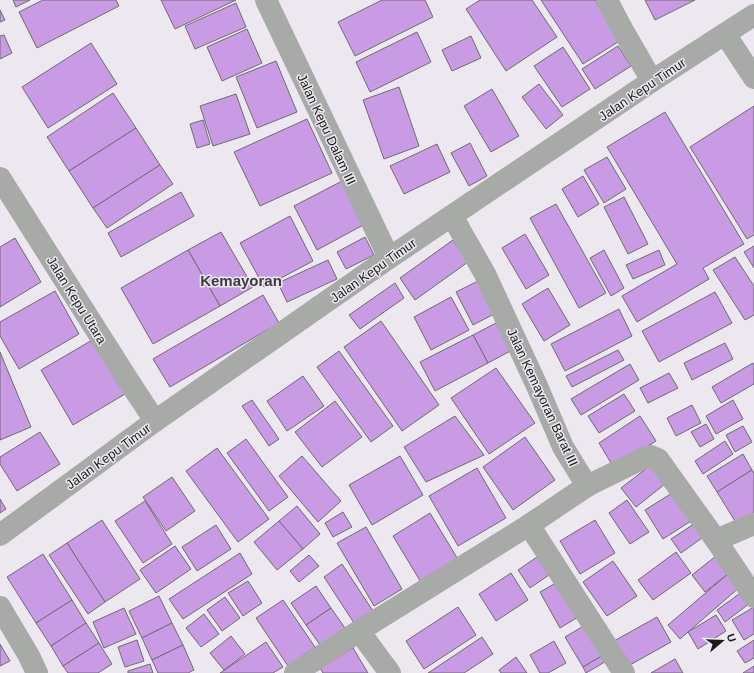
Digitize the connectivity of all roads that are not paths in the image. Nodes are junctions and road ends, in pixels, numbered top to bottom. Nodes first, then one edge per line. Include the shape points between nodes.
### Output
1 (266, 0) edge
2 (607, 0) edge
3 (754, 15) edge
4 (725, 34) junction
5 (754, 78) edge
6 (652, 81) junction
7 (0, 178) edge
8 (452, 216) junction
9 (389, 258) junction
10 (156, 421) junction
11 (587, 486) junction
12 (754, 524) edge
13 (529, 525) junction
14 (0, 535) edge
15 (716, 540) junction
16 (754, 597) edge
17 (0, 607) edge
18 (359, 631) junction
19 (37, 673) edge
20 (295, 673) edge
21 (390, 673) edge
22 (624, 673) edge

1 - 9 street, Jalan Kepu Dalam III
2 - 6 street
3 - 4 street, Jalan Kepu Timur
4 - 5 street
4 - 6 street, Jalan Kepu Timur
6 - 8 street, Jalan Kepu Timur
7 - 10 street, Jalan Kepu Utara
8 - 9 street, Jalan Kepu Timur
8 - 11 street, Jalan Kemayoran Barat III via 485,274 563,446
9 - 10 street, Jalan Kepu Timur
10 - 14 street, Jalan Kepu Timur
11 - 13 street
11 - 15 street via 651,456 658,459
12 - 15 street
13 - 18 street
13 - 22 street
15 - 16 street
17 - 19 street
18 - 20 street
18 - 21 street

